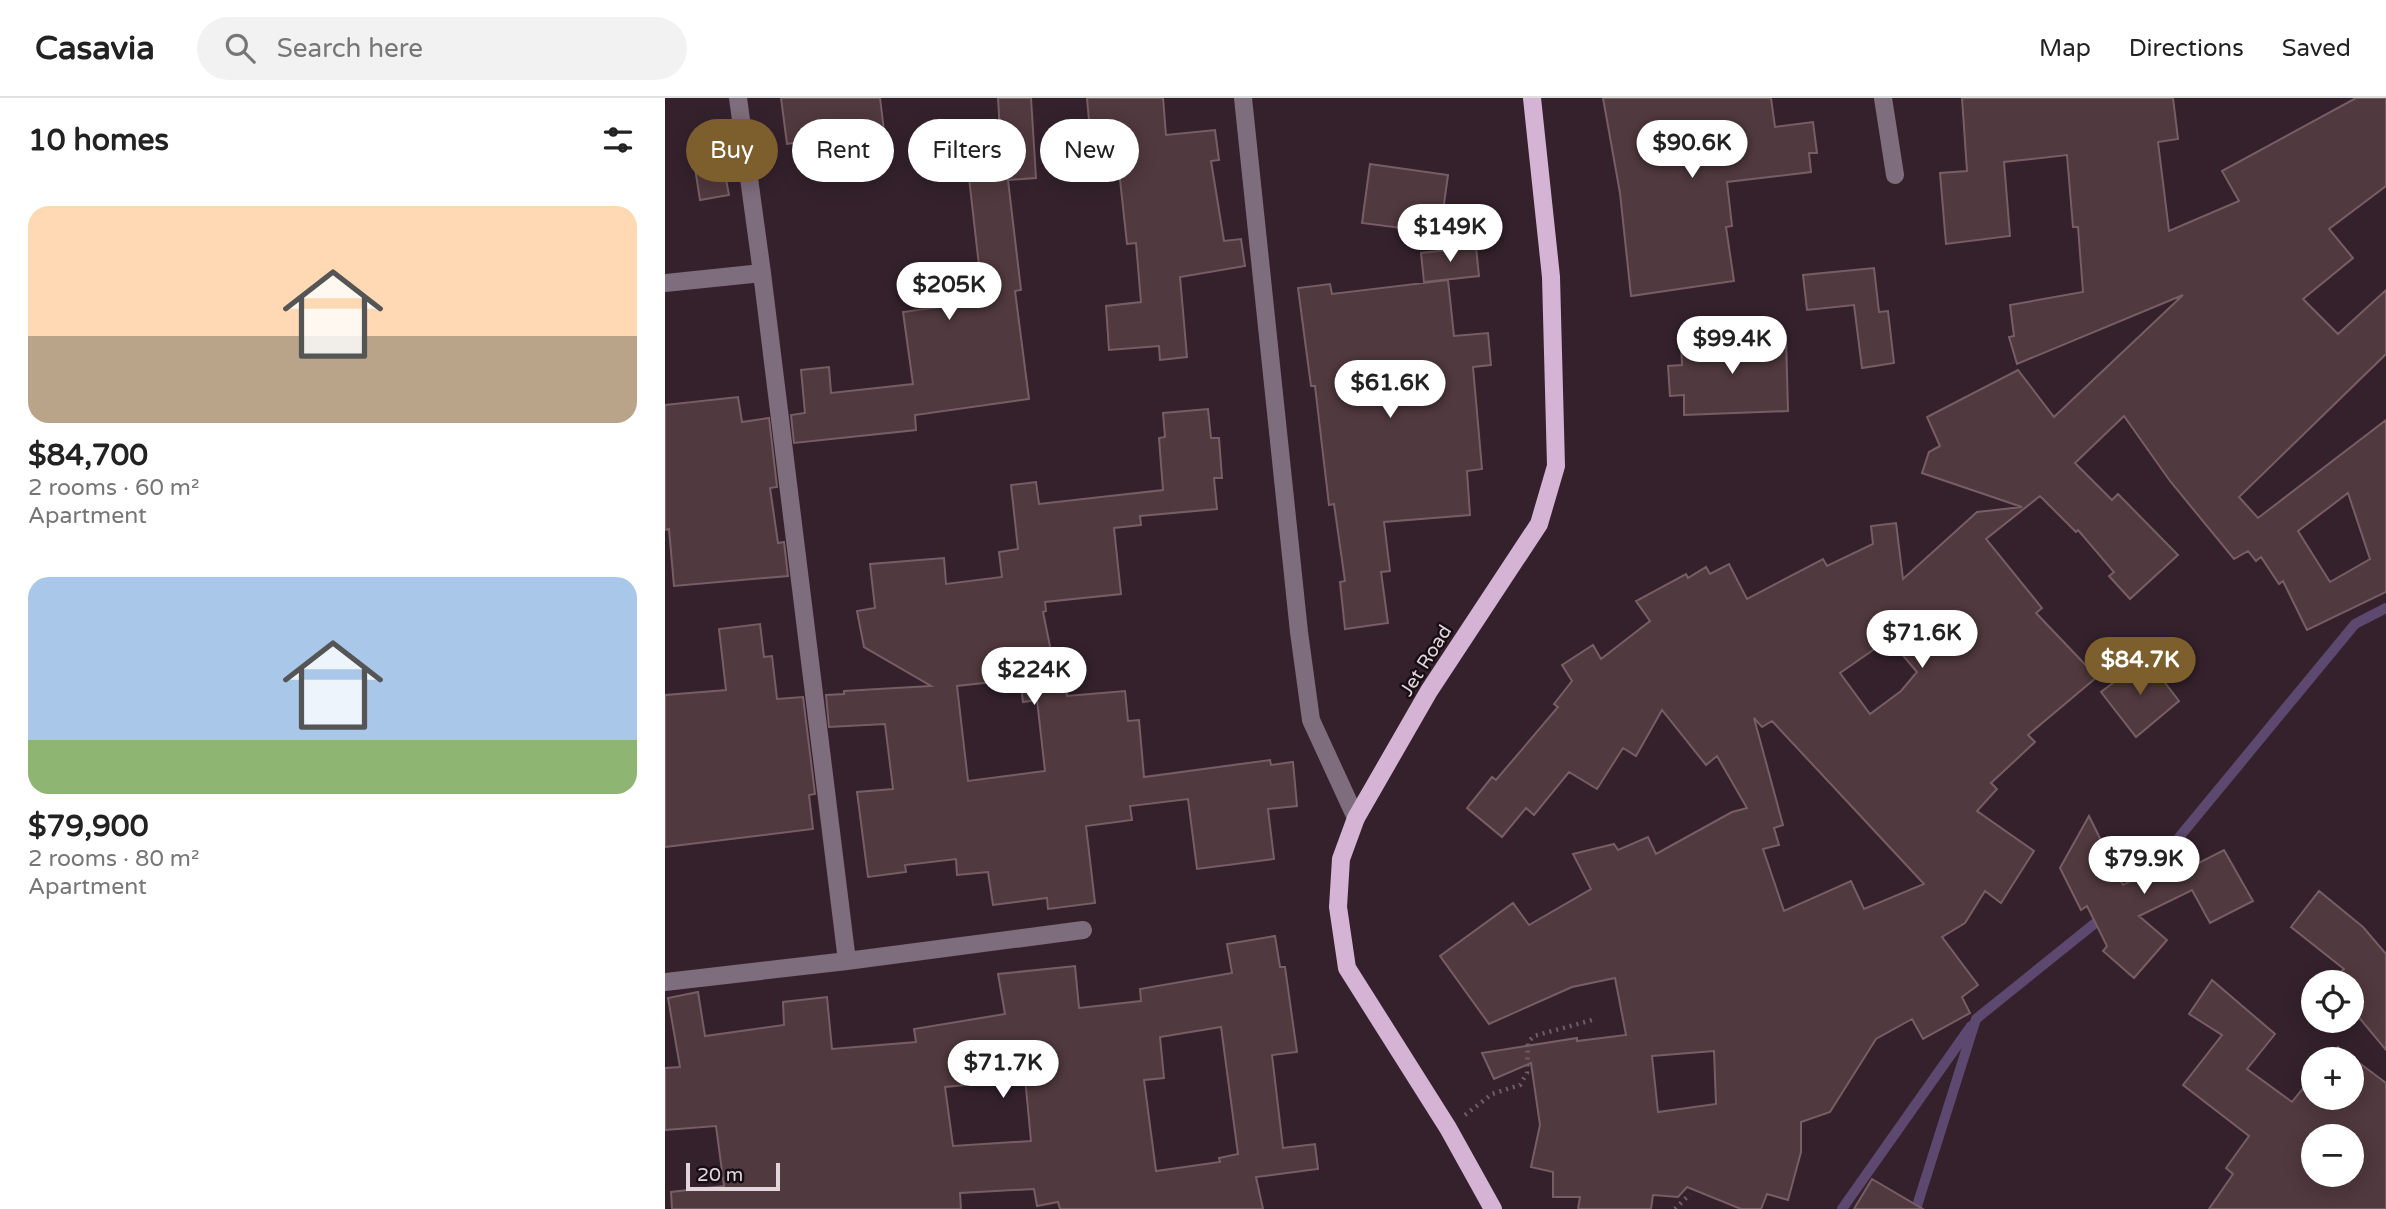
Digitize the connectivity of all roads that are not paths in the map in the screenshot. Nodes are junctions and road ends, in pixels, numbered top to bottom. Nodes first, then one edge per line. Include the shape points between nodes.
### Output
1 (738, 98) edge
2 (1243, 98) edge
3 (1532, 98) edge
4 (1883, 98) edge
5 (1895, 175) dead end
6 (762, 273) junction
7 (665, 283) edge
8 (1356, 818) junction
9 (1083, 929) dead end
10 (847, 961) junction
11 (665, 982) edge
12 (1493, 1209) edge

1 - 6 street
2 - 8 street via 1311,720
3 - 8 main road, Jet Road via 1551,276 1556,466 1539,524 1429,691
4 - 5 street
6 - 7 street
6 - 10 street
8 - 12 main road, Jet Road via 1341,859 1338,895 1347,968
9 - 10 street
10 - 11 street

